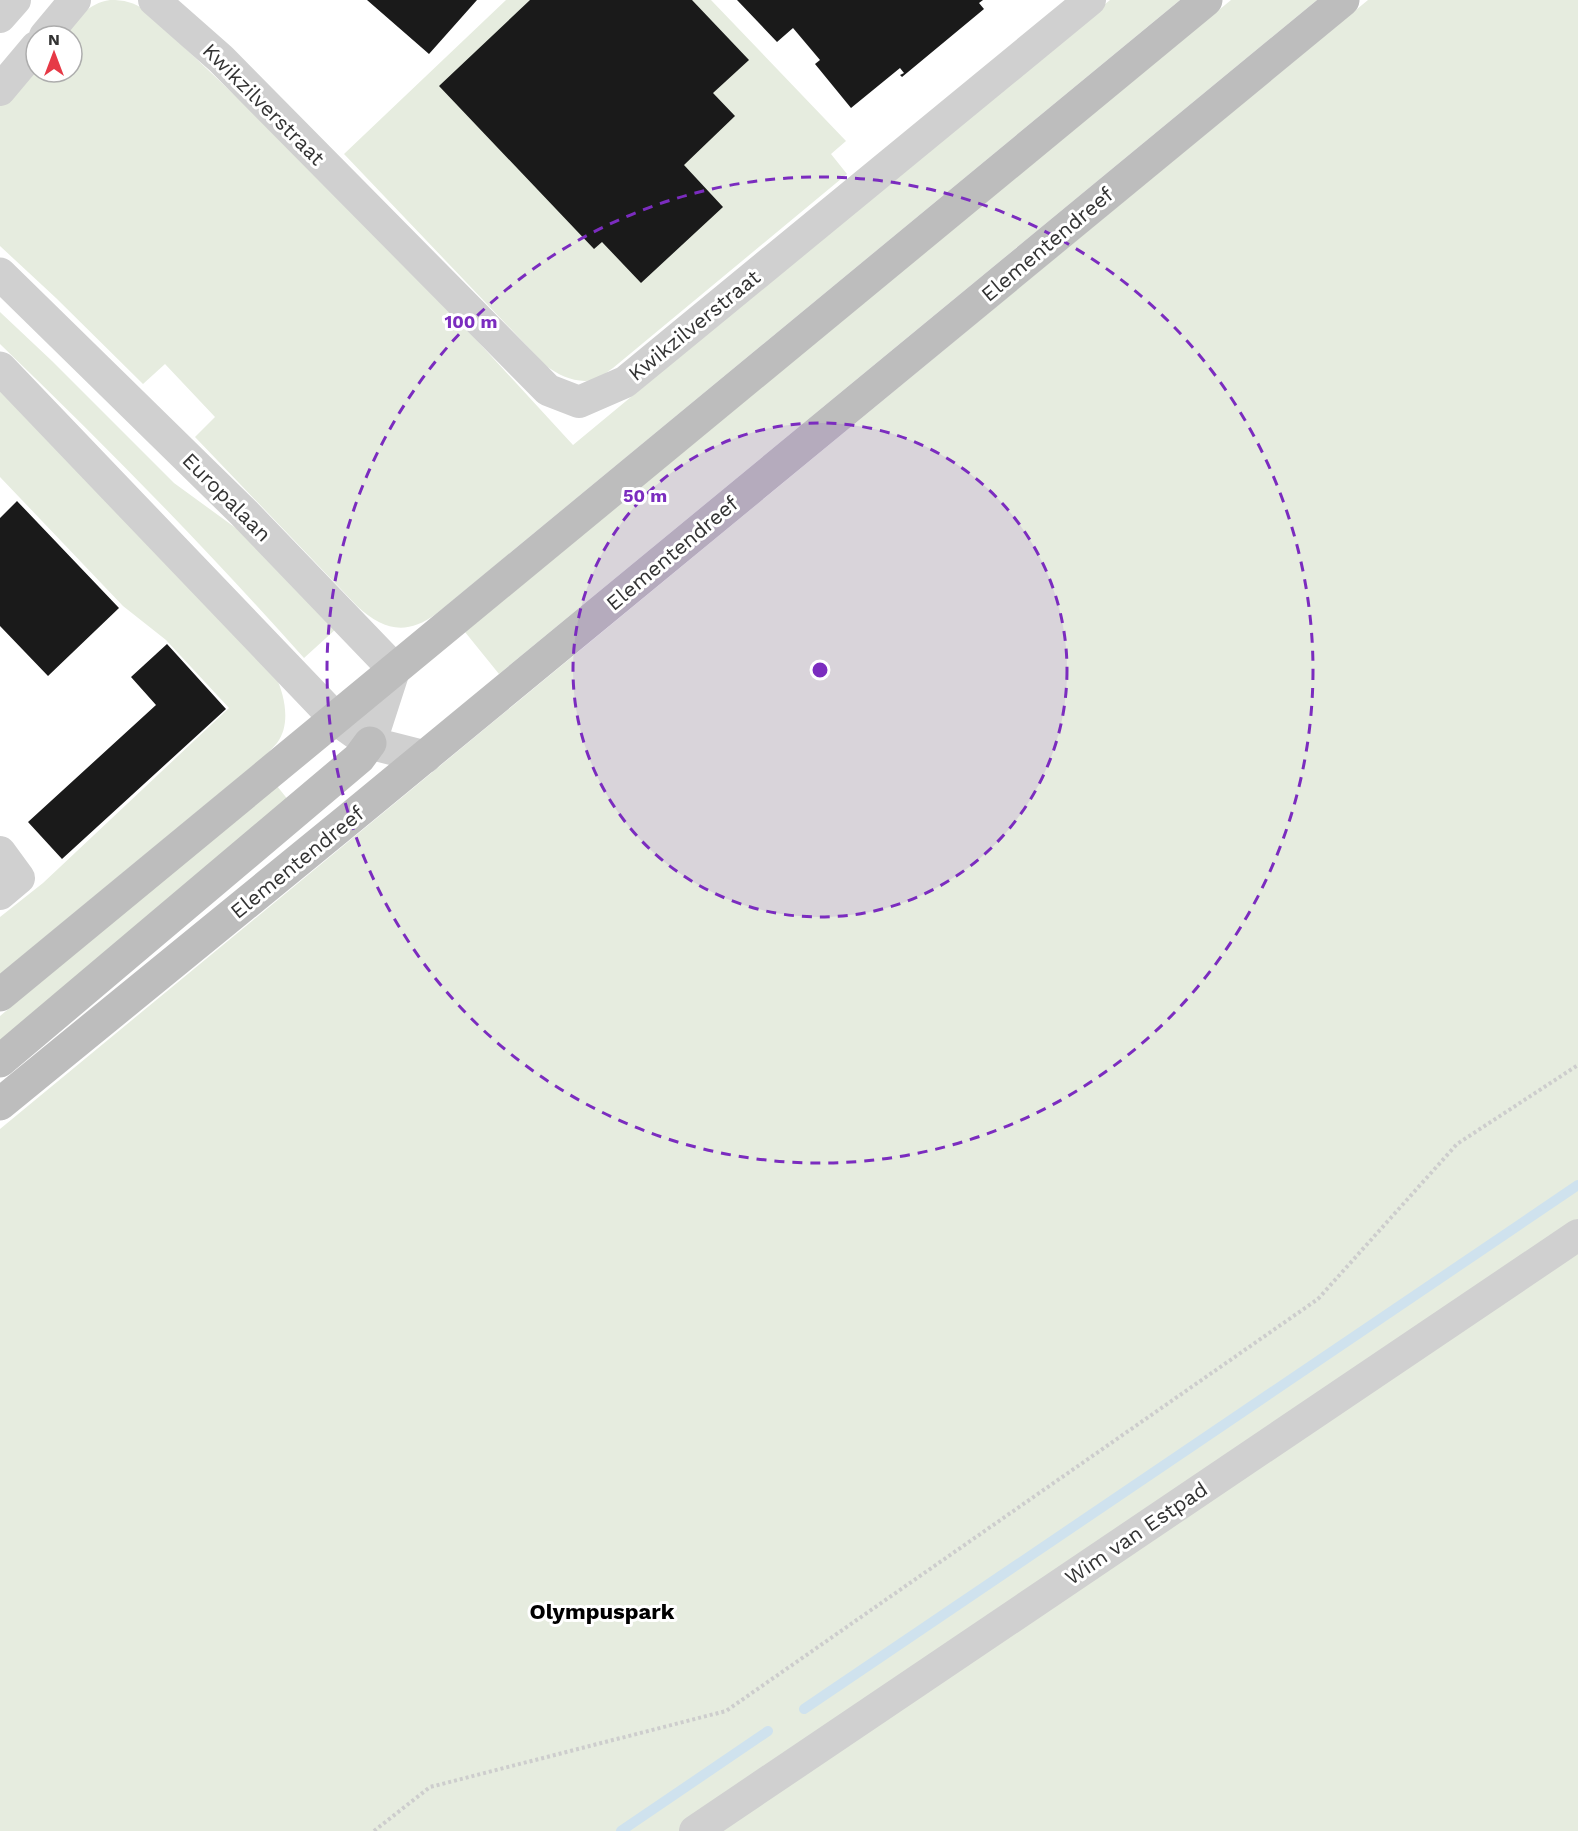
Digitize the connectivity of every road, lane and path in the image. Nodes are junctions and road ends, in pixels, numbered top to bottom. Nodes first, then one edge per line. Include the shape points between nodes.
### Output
1 (15, 0) edge
2 (75, 0) edge
3 (153, 0) edge
4 (1090, 0) edge
5 (1206, 0) edge
6 (1343, 0) edge
7 (0, 17) edge
8 (55, 24) edge
9 (24, 61) edge
10 (0, 90) edge
11 (0, 274) edge
12 (0, 368) edge
13 (394, 669) junction
14 (335, 718) junction
15 (370, 743) junction
16 (425, 757) junction
17 (0, 852) edge
18 (0, 894) edge
19 (0, 994) edge
20 (0, 1061) edge
21 (1578, 1065) edge
22 (0, 1104) edge
23 (1578, 1235) edge
24 (374, 1831) edge
25 (695, 1831) edge

1 - 7 street
2 - 8 street
3 - 4 street, Kwikzilverstraat via 221,59 548,390 579,402 625,382
5 - 13 main road
6 - 16 main road, Elementendreef
9 - 10 street
11 - 13 street, Europalaan via 244,513
12 - 14 street
13 - 14 main road
13 - 15 street
14 - 15 street
14 - 19 main road
15 - 16 street
15 - 20 main road via 359,758
16 - 22 main road, Elementendreef
17 - 18 street via 19,878
21 - 24 path via 1457,1144 1318,1299 726,1711 430,1787
23 - 25 street, Wim van Estpad

